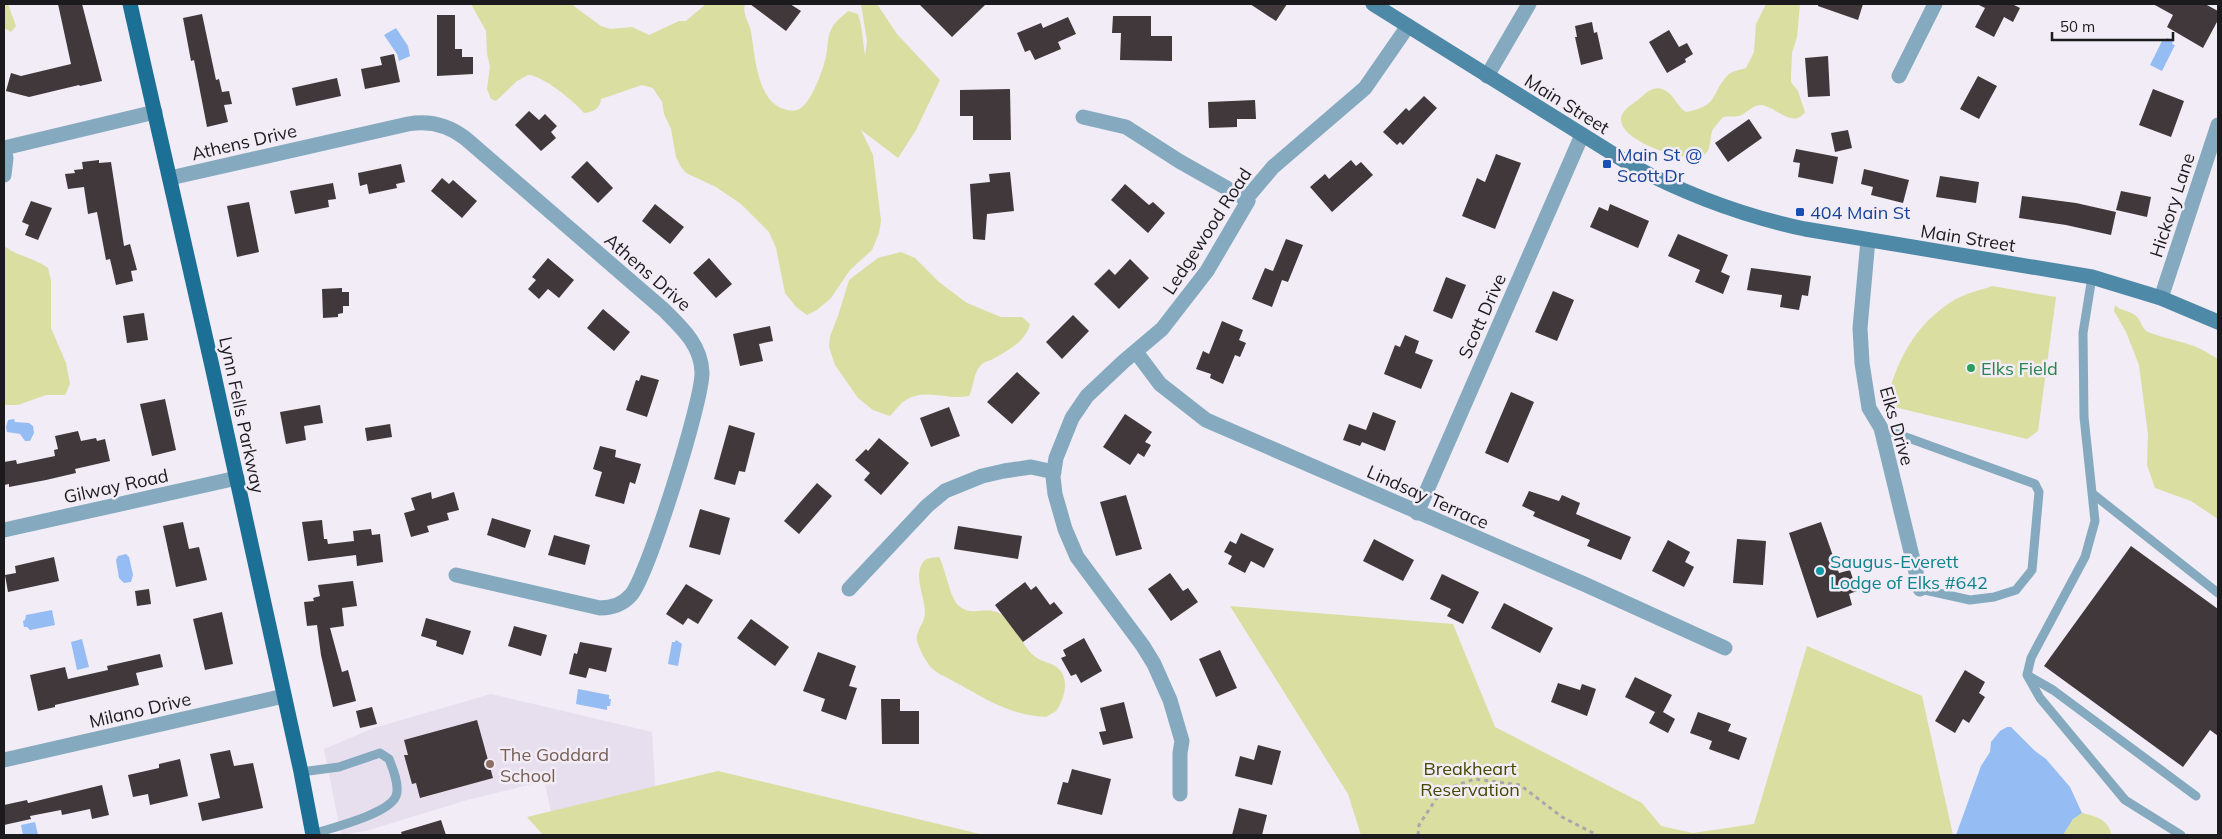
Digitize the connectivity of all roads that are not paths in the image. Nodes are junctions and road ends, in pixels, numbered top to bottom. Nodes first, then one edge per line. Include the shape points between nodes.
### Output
1 (130, 4) edge
2 (1373, 4) edge
3 (1529, 4) edge
4 (1935, 4) edge
5 (1408, 26) junction
6 (1487, 76) junction
7 (1899, 76) dead end
8 (155, 112) junction
9 (1083, 117) dead end
10 (2218, 125) edge
11 (1582, 135) junction
12 (4, 148) edge
13 (4, 175) edge
14 (170, 178) junction
15 (1246, 200) junction
16 (1868, 240) junction
17 (2092, 277) junction
18 (2161, 298) junction
19 (2218, 322) edge
20 (1136, 352) junction
21 (1882, 428) junction
22 (1054, 472) junction
23 (237, 478) junction
24 (2093, 494) junction
25 (1417, 513) junction
26 (4, 530) edge
27 (456, 574) dead end
28 (849, 589) dead end
29 (1920, 589) joint
30 (2218, 593) edge
31 (1725, 648) dead end
32 (2027, 675) junction
33 (284, 696) junction
34 (4, 760) edge
35 (301, 772) junction
36 (1180, 794) dead end
37 (2196, 796) dead end
38 (313, 835) edge
39 (2181, 835) edge

1 - 8 main road, Lynn Fells Parkway
2 - 5 main road, Main Street
3 - 6 street
4 - 7 street
5 - 6 main road, Main Street
5 - 15 street, Ledgewood Road via 1365,88 1273,167
6 - 11 main road, Main Street
8 - 12 street
8 - 14 main road, Lynn Fells Parkway
9 - 15 street via 1126,127
10 - 18 street, Hickory Lane
11 - 16 main road, Main Street via 1660,181 1719,206 1773,222
11 - 25 street, Scott Drive
12 - 13 street
14 - 23 main road, Lynn Fells Parkway
14 - 27 street, Athens Drive via 408,124 441,125 465,138 664,310 695,344 702,373 697,405 654,544 636,587 626,600 600,608
15 - 20 street, Ledgewood Road via 1207,271 1162,329
16 - 17 main road, Main Street
16 - 21 street, Elks Drive via 1860,328 1862,363 1869,408
17 - 18 main road, Main Street
17 - 24 lane via 2083,333 2084,417
18 - 19 main road, Main Street
20 - 22 street, Ledgewood Road via 1087,396 1072,418 1056,458
20 - 25 street, Lindsay Terrace via 1160,384 1206,420
21 - 29 street, Elks Drive
21 - 29 lane via 2035,484 2039,492 2032,570 2016,590 1970,600
22 - 28 street via 1031,467 1004,471 946,491 927,506
22 - 36 street, Ledgewood Road via 1057,502 1077,557 1143,646 1170,700 1182,742
23 - 26 street, Gilway Road
23 - 33 main road, Lynn Fells Parkway
24 - 30 lane
24 - 32 lane via 2095,521 2085,557 2031,658
25 - 31 street, Lindsay Terrace
32 - 37 lane via 2053,690
32 - 39 lane via 2040,698 2125,800
33 - 34 street, Milano Drive
33 - 35 main road, Lynn Fells Parkway
35 - 38 main road, Lynn Fells Parkway
35 - 38 lane via 336,768 382,753 389,759 397,788 395,798 388,806

